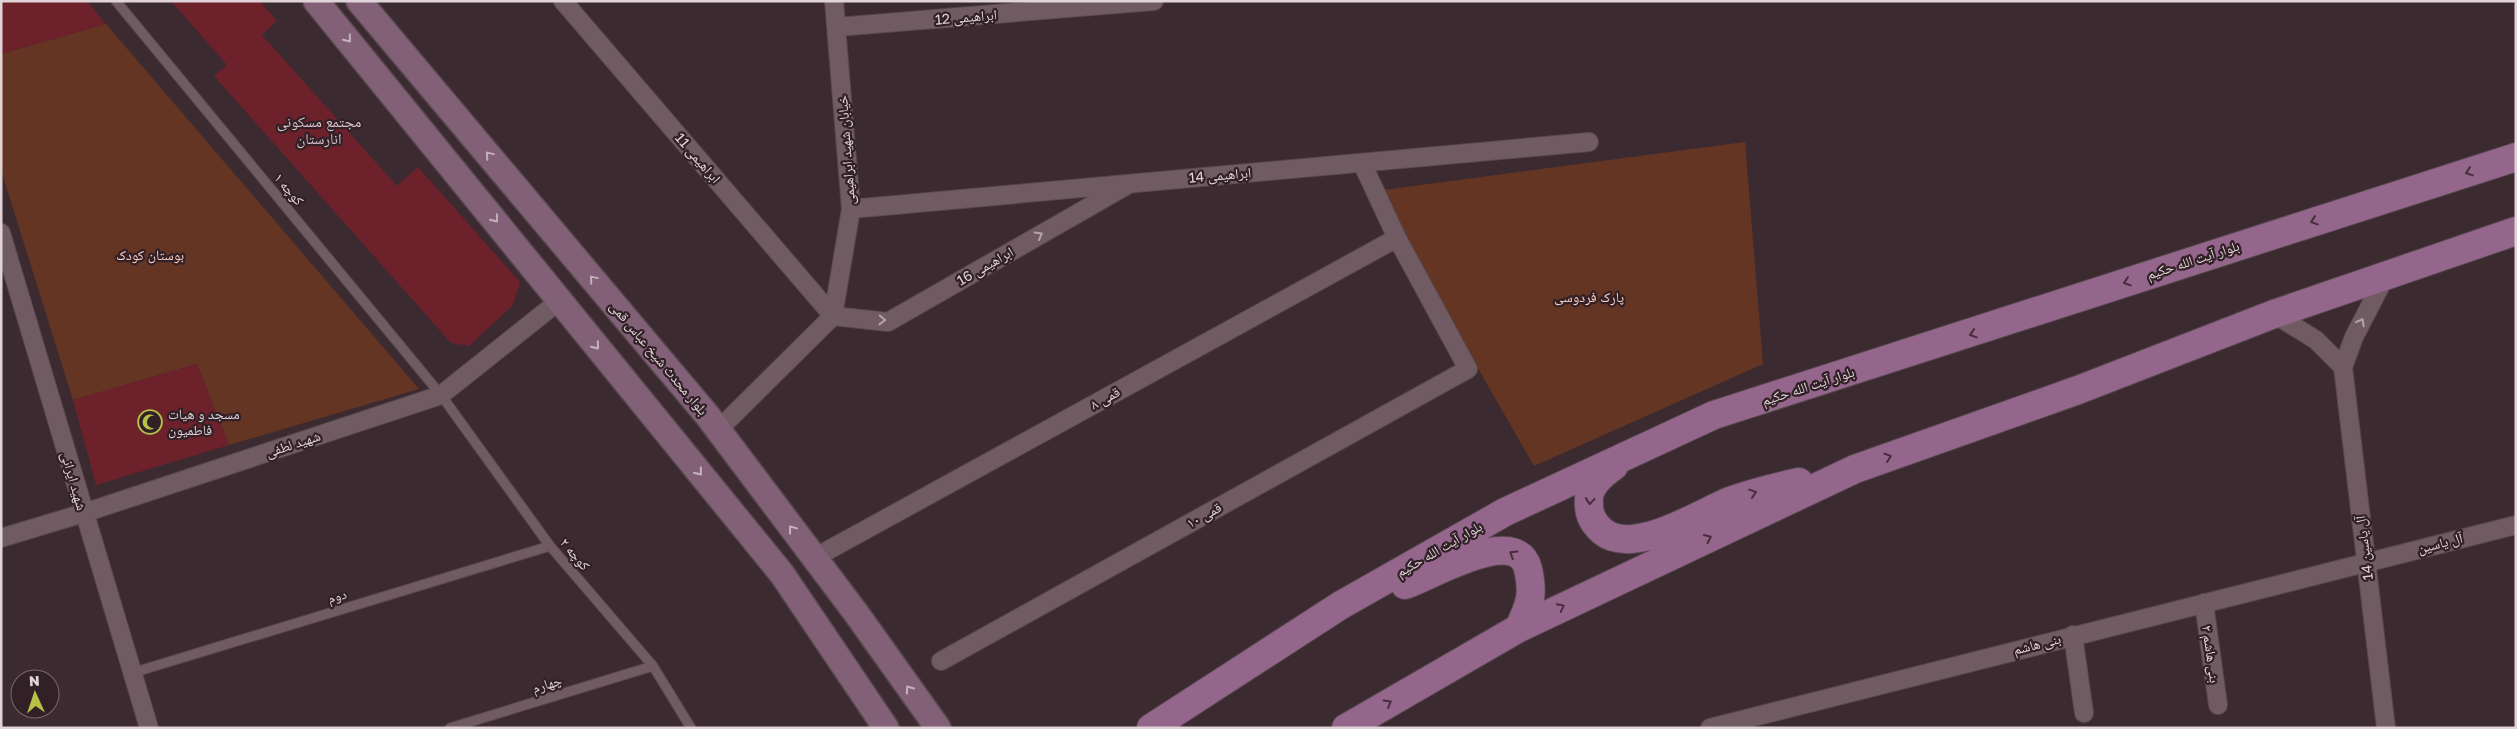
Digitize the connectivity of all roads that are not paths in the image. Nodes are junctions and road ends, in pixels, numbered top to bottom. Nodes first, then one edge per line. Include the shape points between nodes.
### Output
1 (116, 1) edge
2 (316, 1) edge
3 (563, 1) edge
4 (834, 1) edge
5 (1154, 1) edge
6 (362, 2) edge
7 (837, 28) junction
8 (1589, 142) dead end
9 (2516, 157) edge
10 (1362, 163) junction
11 (1129, 184) junction
12 (852, 209) junction
13 (2516, 231) edge
14 (1, 233) edge
15 (1397, 238) junction
16 (2385, 277) junction
17 (559, 301) junction
18 (2274, 314) junction
19 (834, 316) junction
20 (2343, 367) junction
21 (441, 394) junction
22 (718, 430) junction
23 (1647, 445) junction
24 (1855, 469) junction
25 (84, 513) junction
26 (2516, 524) edge
27 (1, 538) edge
28 (550, 546) junction
29 (814, 558) junction
30 (2365, 561) junction
31 (2204, 603) junction
32 (1341, 605) junction
33 (1519, 628) junction
34 (2073, 635) junction
35 (941, 661) dead end
36 (653, 666) junction
37 (132, 673) junction
38 (2218, 705) dead end
39 (2084, 713) dead end
40 (1713, 727) edge
41 (149, 728) edge
42 (450, 728) edge
43 (691, 728) edge
44 (886, 728) edge
45 (938, 728) edge
46 (1151, 728) edge
47 (1346, 728) edge
48 (2386, 728) edge

1 - 21 lane, کوچه ۱
2 -> 17 main road
3 - 19 street, ابراهیمی 11
4 - 7 street, خیابان شهید ابراهیمی
5 - 7 street, ابراهیمی 12
22 -> 6 main road, بلوار محدث شیخ عباس قمی
7 - 12 street, خیابان شهید ابراهیمی
8 - 10 street, ابراهیمی 14
9 -> 23 main road, بلوار آیت الله حکیم via 1714,416
10 - 11 street, ابراهیمی 14
10 - 15 street
11 - 12 street, ابراهیمی 14
19 -> 11 street, ابراهیمی 16 via 888,322
12 - 19 street, خیابان شهید ابراهیمی
13 - 16 main road
14 - 25 street, شهید ایرانی
15 - 29 street, قمی ۸
15 - 35 street, قمی ۱۰ via 1468,369
16 - 18 main road
20 -> 16 street via 2354,337
17 - 21 street, شهید لطفی
17 -> 44 main road via 782,574
18 - 20 street via 2316,340
24 -> 18 main road via 2078,390
19 - 22 street
20 - 30 street, آل یاسین 14
21 - 25 street, شهید لطفی
21 - 28 lane, کوچه ۲
29 -> 22 main road, بلوار محدث شیخ عباس قمی
23 -> 24 main road via 1601,475 1589,494 1588,508 1594,524 1607,535 1632,540 1764,490
23 - 32 main road, بلوار آیت الله حکیم via 1505,512
33 -> 24 main road
25 - 27 street, شهید لطفی
25 - 37 street, شهید ایرانی
26 - 30 street, آل یاسین
28 - 36 lane, کوچه ۲
28 - 37 lane, دوم
45 -> 29 main road, بلوار محدث شیخ عباس قمی
30 - 31 street, بنی هاشم
30 - 48 street, آل یاسین 14
31 - 34 street, بنی هاشم
31 - 38 street, بنی هاشم ۲
33 -> 32 main road via 1529,607 1532,588 1527,564 1506,549 1488,550 1418,581
32 - 46 main road, بلوار آیت الله حکیم
47 -> 33 main road
34 - 39 street
34 - 40 street, بنی هاشم
36 - 42 lane, چهارم
36 - 43 lane, کوچه ۲
37 - 41 street, شهید ایرانی

